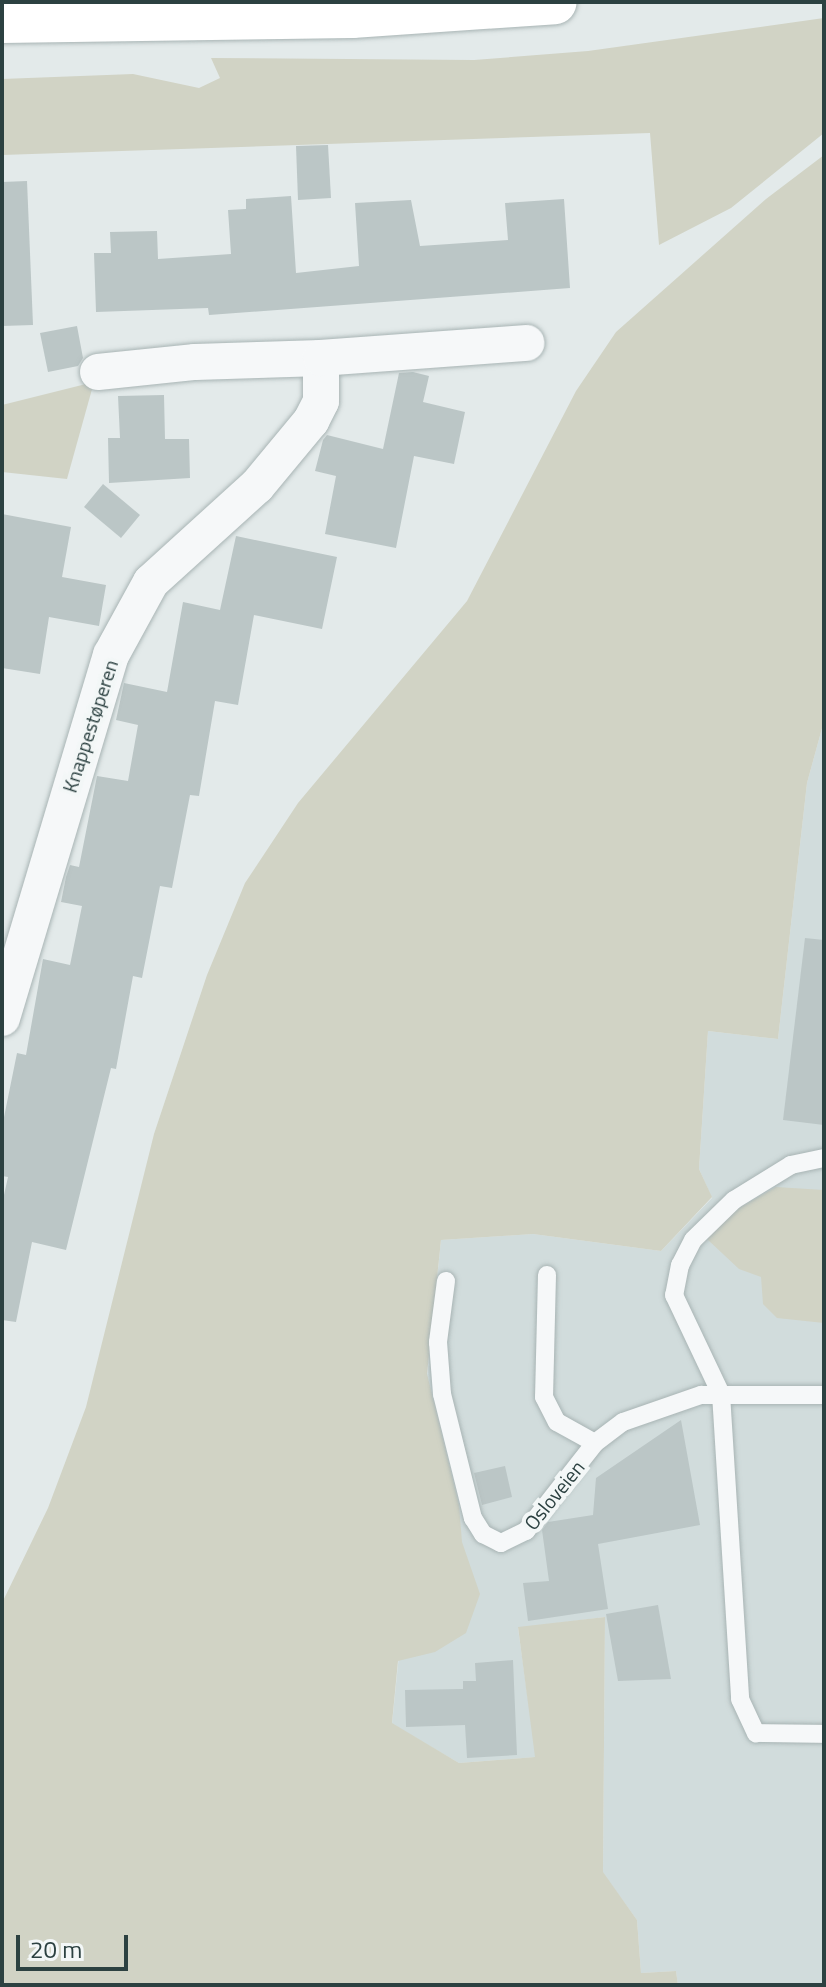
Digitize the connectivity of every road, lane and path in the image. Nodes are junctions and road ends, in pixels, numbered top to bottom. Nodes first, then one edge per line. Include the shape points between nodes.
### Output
1 (555, 2) edge
2 (498, 5) edge
3 (2, 21) edge
4 (526, 343) dead end
5 (321, 358) junction
6 (98, 372) dead end
7 (2, 1018) edge
8 (824, 1158) edge
9 (547, 1275) dead end
10 (446, 1281) dead end
11 (721, 1394) junction
12 (824, 1395) edge
13 (595, 1443) junction
14 (824, 1734) edge

1 - 2 highway
2 - 3 highway
4 - 5 street
5 - 6 street via 223,360
5 - 7 street, Knappestøperen via 321,401 311,421 257,486 151,582 111,655
8 - 11 lane via 791,1165 734,1200 693,1240 680,1265 674,1295
9 - 13 lane via 544,1397 557,1422
10 - 13 lane, Osloveien via 438,1342 442,1394 467,1502 483,1534 501,1543 526,1531
11 - 12 lane, Osloveien
11 - 13 lane, Osloveien via 653,1409
11 - 14 lane via 740,1699 756,1733

